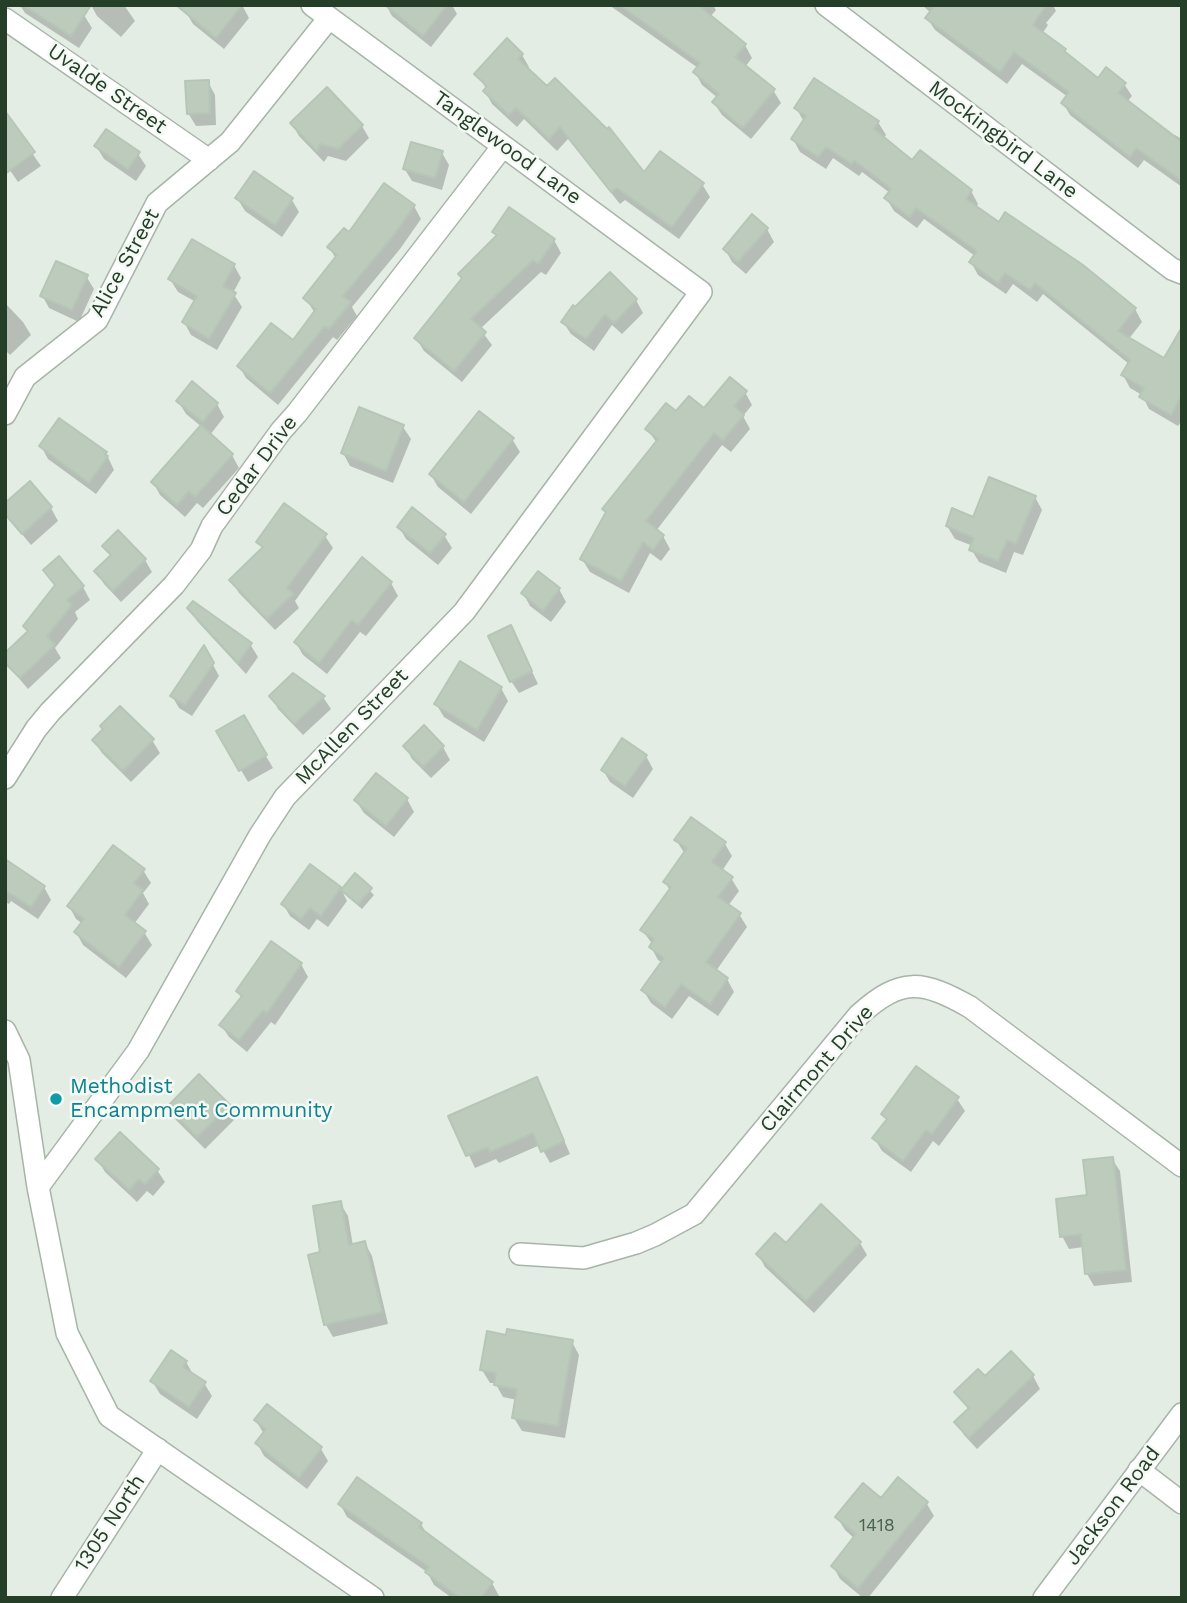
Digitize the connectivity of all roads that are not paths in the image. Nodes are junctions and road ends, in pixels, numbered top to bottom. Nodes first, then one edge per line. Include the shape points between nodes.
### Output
1 (826, 5) edge
2 (321, 11) edge
3 (5, 19) edge
4 (503, 146) junction
5 (209, 160) junction
6 (1182, 273) edge
7 (701, 292) joint
8 (5, 414) edge
9 (5, 778) edge
10 (5, 1031) edge
11 (1182, 1166) edge
12 (38, 1187) junction
13 (520, 1254) dead end
14 (1182, 1414) edge
15 (158, 1449) junction
16 (1139, 1470) junction
17 (1182, 1503) edge
18 (62, 1598) edge
19 (373, 1598) edge
20 (1044, 1598) edge

1 - 6 street, Mockingbird Lane
2 - 4 street, Tanglewood Lane
2 - 5 street, Alice Street via 230,142
3 - 5 street, Uvalde Street
4 - 7 street, Tanglewood Lane
4 - 9 street, Cedar Drive via 281,431 174,585 50,712
5 - 8 street, Alice Street via 157,203 97,320 25,377
7 - 12 street, McAllen Street via 464,612 285,797 138,1051
10 - 12 street via 19,1060
11 - 13 street, Clairmont Drive via 970,1007 930,988 901,988 859,1016 694,1214 636,1243 584,1258
12 - 15 street via 66,1333 109,1416
14 - 16 street, Jackson Road
15 - 18 street, 1305 North
15 - 19 street
16 - 17 street
16 - 20 street, Jackson Road

